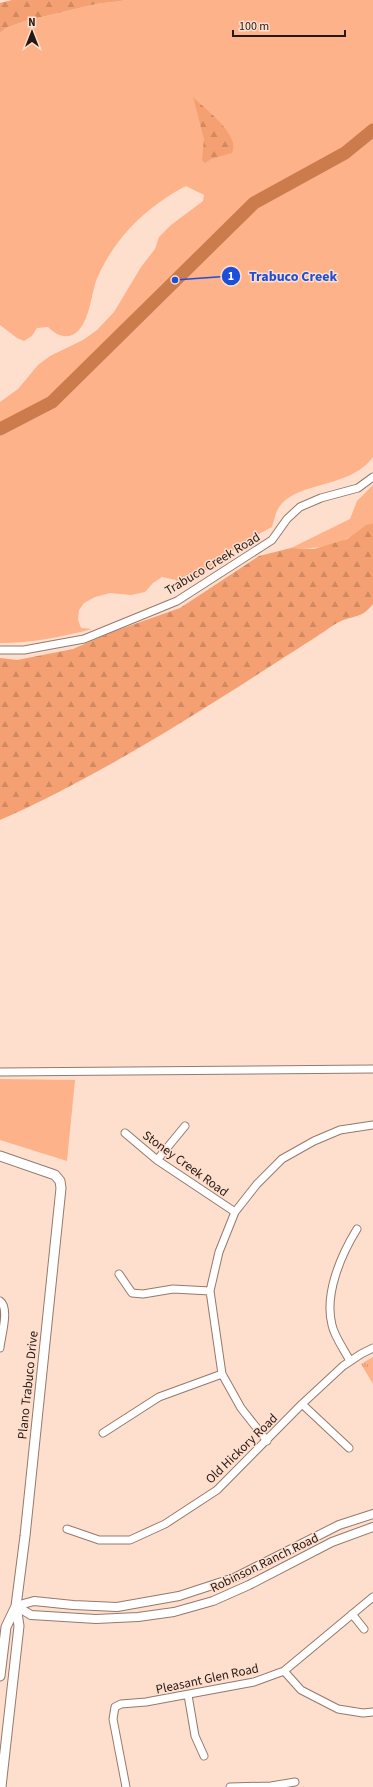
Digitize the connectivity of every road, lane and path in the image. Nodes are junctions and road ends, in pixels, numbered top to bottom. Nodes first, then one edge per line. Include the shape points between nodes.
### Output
1 (373, 477) edge
2 (0, 650) edge
3 (373, 1069) edge
4 (0, 1072) edge
5 (373, 1125) edge
6 (185, 1126) dead end
7 (125, 1133) dead end
8 (0, 1156) edge
9 (157, 1160) junction
10 (234, 1212) junction
11 (357, 1229) dead end
12 (119, 1274) dead end
13 (210, 1291) junction
14 (1, 1302) edge
15 (0, 1348) edge
16 (373, 1348) edge
17 (350, 1361) junction
18 (222, 1374) junction
19 (302, 1404) junction
20 (103, 1433) dead end
21 (267, 1441) junction
22 (349, 1448) dead end
23 (373, 1514) edge
24 (373, 1527) edge
25 (67, 1529) dead end
26 (373, 1597) edge
27 (16, 1606) junction
28 (352, 1614) junction
29 (364, 1628) dead end
30 (284, 1671) junction
31 (0, 1676) edge
32 (188, 1695) junction
33 (373, 1712) edge
34 (204, 1756) dead end
35 (295, 1782) dead end
36 (1, 1787) edge
37 (126, 1787) edge
38 (230, 1787) edge

1 - 2 street, Trabuco Creek Road via 358,488 320,498 300,507 287,519 272,540 177,601 84,639 24,650
3 - 4 street
5 - 10 street via 340,1130 282,1159
6 - 9 street
7 - 9 street, Stoney Creek Road
8 - 27 main road, Plano Trabuco Drive via 50,1172 58,1177 61,1188
9 - 10 street, Stoney Creek Road
10 - 13 street via 219,1252
11 - 17 street via 346,1246 334,1277 331,1298 332,1326
12 - 13 street via 132,1293 144,1294 173,1289
13 - 18 street
14 - 15 street via 6,1314
16 - 17 street, Old Hickory Road
17 - 19 street, Old Hickory Road
18 - 20 street via 159,1397
18 - 21 street via 240,1408
19 - 21 street, Old Hickory Road
19 - 22 street
21 - 25 street, Old Hickory Road via 217,1490 165,1524 130,1540 99,1540
23 - 27 street, Robinson Ranch Road via 339,1525 234,1578 179,1596 117,1607 34,1600
24 - 27 street, Robinson Ranch Road via 332,1542 213,1601 174,1612 96,1619 31,1615
26 - 28 street, Pleasant Glen Road
27 - 31 main road, Plano Trabuco Drive via 6,1627
27 - 36 main road, Plano Trabuco Drive via 19,1626
28 - 29 street
28 - 30 street, Pleasant Glen Road
30 - 32 street, Pleasant Glen Road via 254,1682
30 - 33 street via 301,1690 338,1709
32 - 34 street via 195,1736
32 - 37 street, Pleasant Glen Road via 115,1707 113,1720
35 - 38 street via 271,1786

